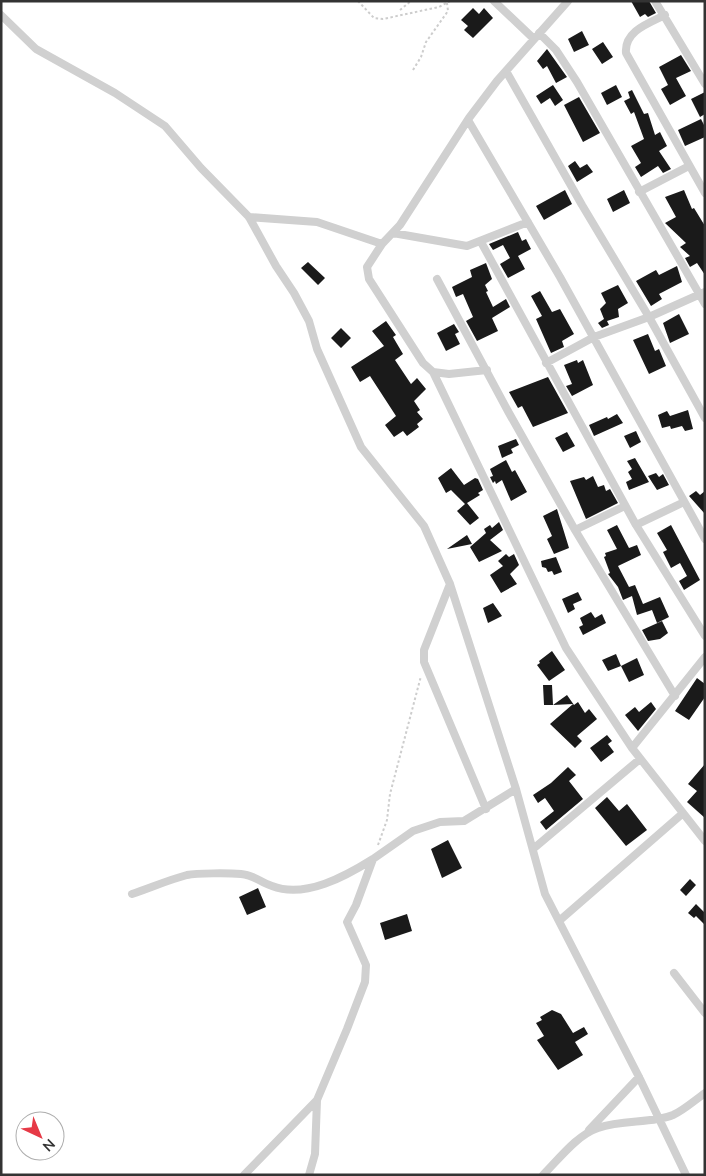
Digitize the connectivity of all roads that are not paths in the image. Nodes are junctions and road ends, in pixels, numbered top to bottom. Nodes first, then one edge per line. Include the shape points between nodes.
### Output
1 (494, 1) edge
2 (568, 1) edge
3 (655, 1) edge
4 (1, 15) edge
5 (664, 15) junction
6 (537, 36) junction
7 (506, 71) junction
8 (705, 84) edge
9 (468, 120) junction
10 (689, 166) junction
11 (639, 192) junction
12 (705, 193) edge
13 (248, 217) junction
14 (528, 222) junction
15 (393, 233) junction
16 (481, 242) junction
17 (382, 244) junction
18 (437, 279) dead end
19 (702, 293) edge
20 (705, 304) edge
21 (649, 317) junction
22 (594, 337) junction
23 (546, 363) junction
24 (487, 370) junction
25 (433, 372) junction
26 (705, 418) edge
27 (684, 502) junction
28 (625, 506) junction
29 (695, 521) junction
30 (705, 522) edge
31 (636, 525) junction
32 (575, 530) junction
33 (705, 539) edge
34 (450, 584) junction
35 (705, 636) edge
36 (705, 657) edge
37 (675, 696) junction
38 (632, 748) junction
39 (640, 759) junction
40 (516, 789) junction
41 (486, 808) junction
42 (682, 814) junction
43 (705, 841) edge
44 (533, 849) junction
45 (373, 859) junction
46 (132, 894) dead end
47 (558, 921) junction
48 (674, 973) dead end
49 (705, 1013) edge
50 (639, 1077) junction
51 (705, 1093) edge
52 (316, 1100) junction
53 (659, 1119) junction
54 (583, 1136) junction
55 (244, 1175) edge
56 (309, 1175) edge
57 (543, 1175) edge
58 (686, 1175) edge

1 - 6 street
2 - 6 street
3 - 5 street
4 - 13 street via 42,53 157,119
5 - 8 street
5 - 10 street via 636,30 627,41 626,53
6 - 7 street
6 - 11 street via 556,50 577,82
7 - 9 street
7 - 21 street
9 - 14 street
9 - 15 street
10 - 11 street
10 - 12 street
11 - 19 street
13 - 17 street via 317,222
13 - 34 street via 309,321 317,349 361,447 424,526
14 - 16 street
14 - 22 street
15 - 16 street via 453,245
15 - 17 street
16 - 23 street
17 - 25 street via 367,268 369,278 423,363
18 - 24 street
19 - 20 street
19 - 21 street
21 - 22 street
21 - 26 street
22 - 23 street
22 - 27 street
23 - 28 street
24 - 25 street via 449,374
24 - 32 street
25 - 38 street via 566,648
27 - 29 street
27 - 31 street
28 - 31 street
28 - 32 street
29 - 30 street
29 - 33 street
31 - 35 street
32 - 37 street
34 - 40 street
34 - 41 street via 424,650 424,662
36 - 37 street
37 - 38 street
38 - 39 street
39 - 42 street
39 - 44 street
40 - 41 street
40 - 44 street
41 - 45 street via 464,821 440,822 412,831
42 - 43 street
42 - 47 street
44 - 47 street via 545,894
45 - 46 street via 351,873 293,891 272,886 254,875 239,874 189,875
45 - 52 street via 347,922 366,965 365,982
47 - 50 street
48 - 49 street
50 - 53 street
50 - 54 street
51 - 53 street via 674,1114
52 - 55 street
52 - 56 street via 315,1154
53 - 54 street via 624,1121 597,1128
53 - 58 street
54 - 57 street

